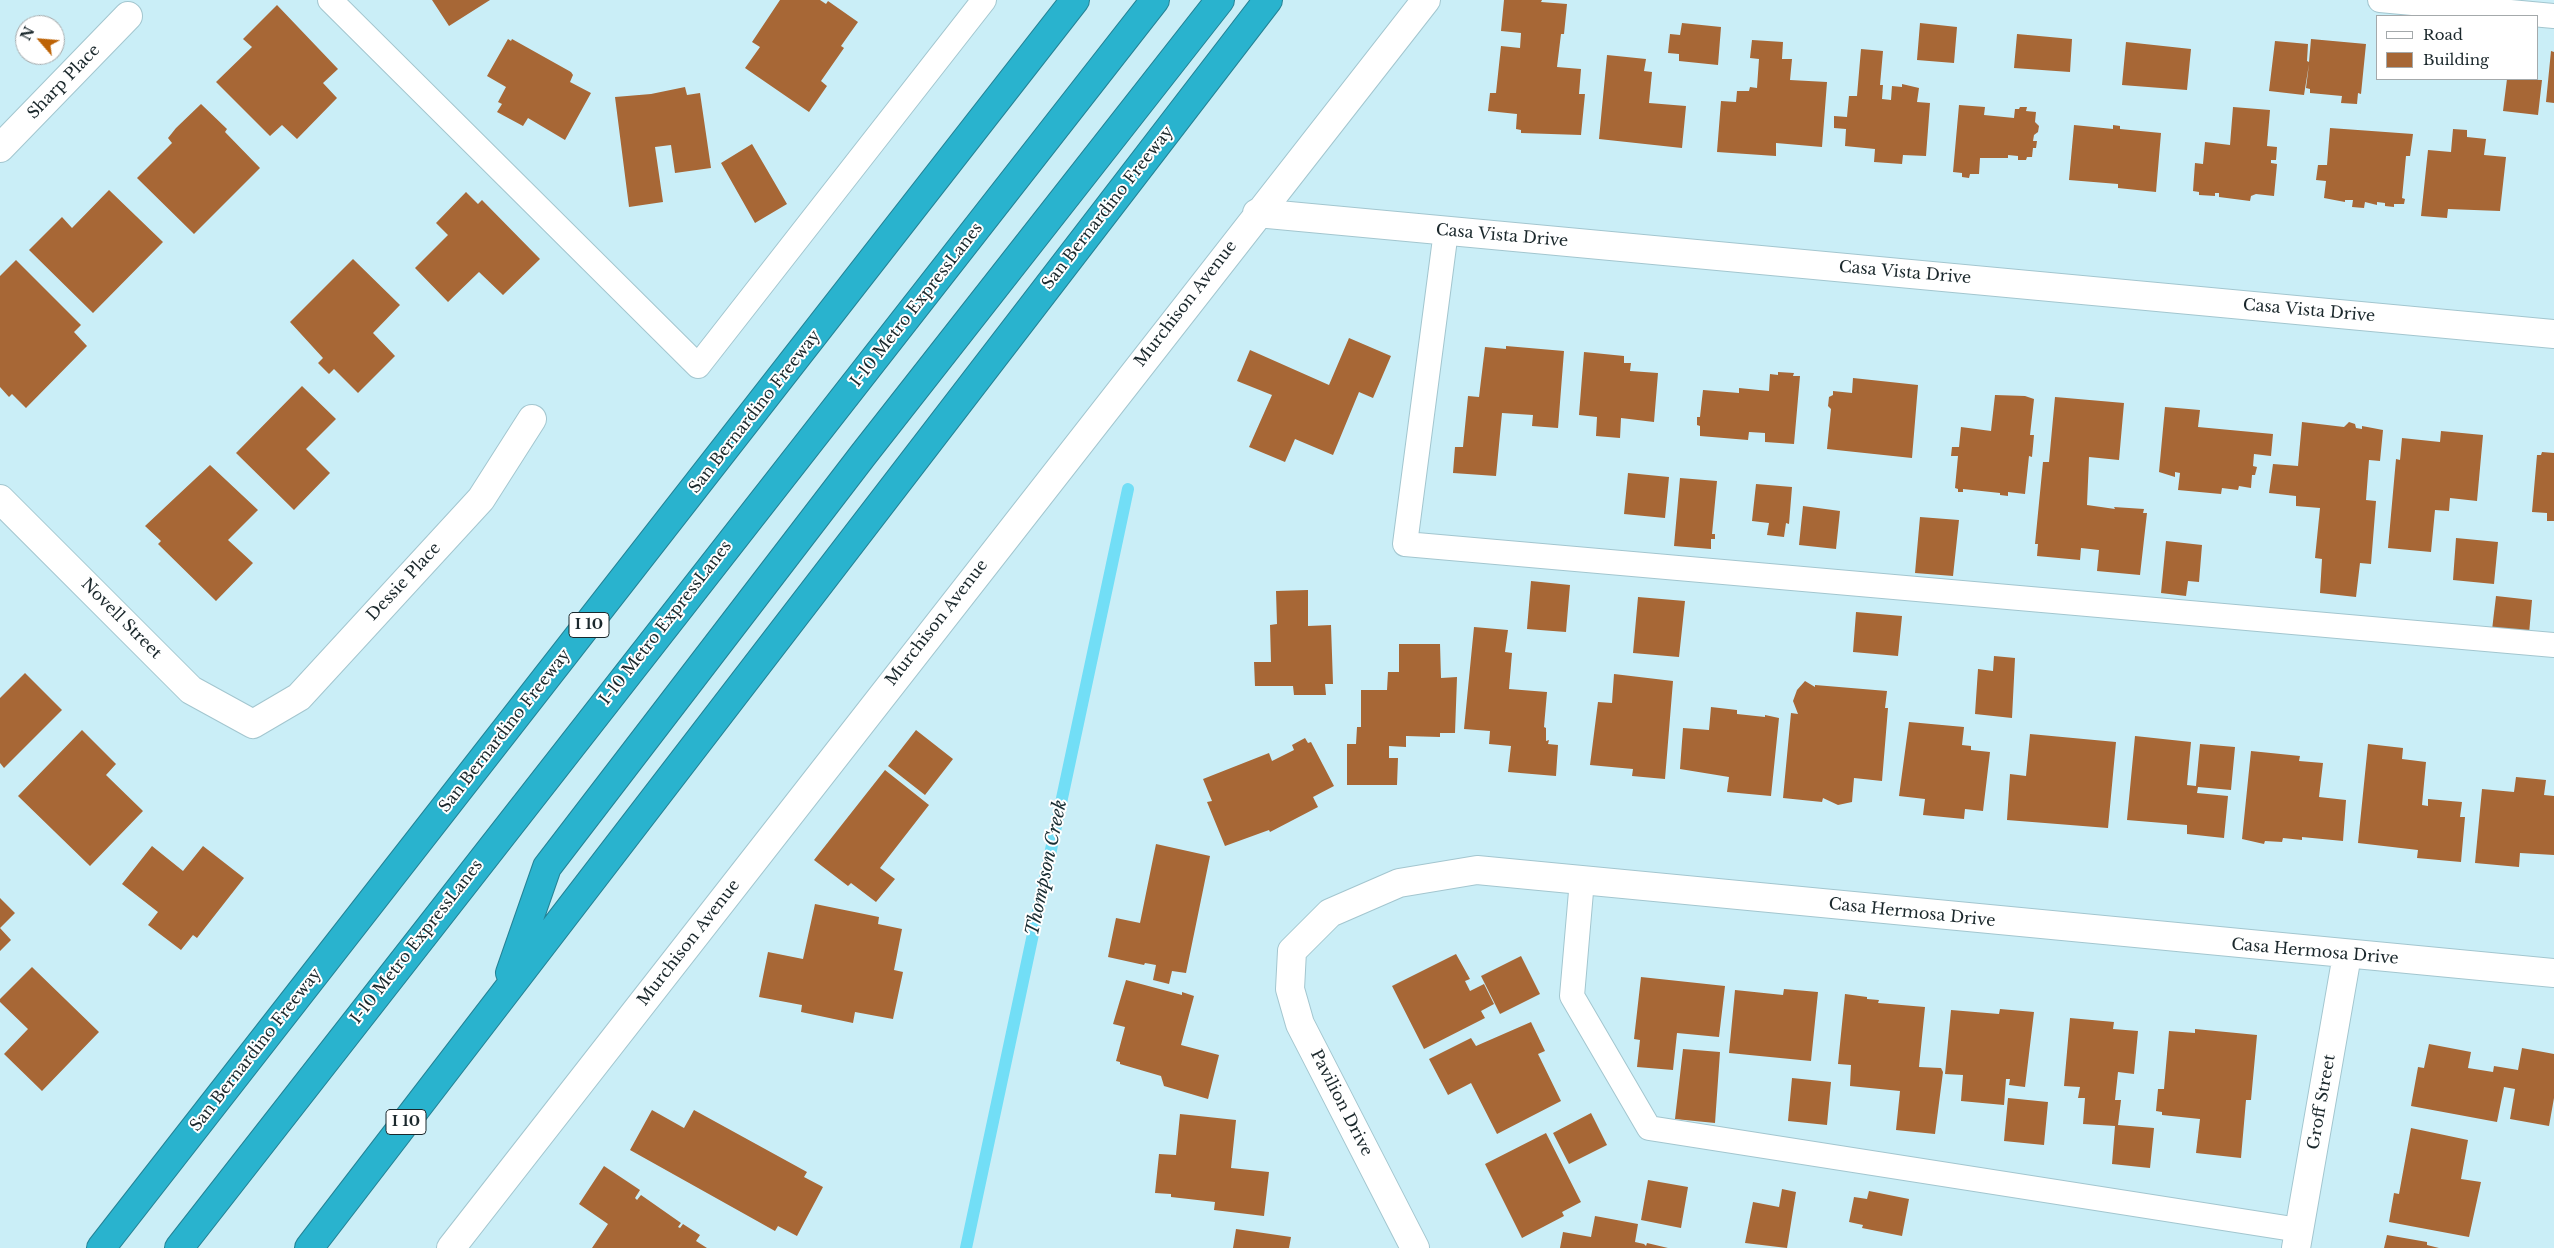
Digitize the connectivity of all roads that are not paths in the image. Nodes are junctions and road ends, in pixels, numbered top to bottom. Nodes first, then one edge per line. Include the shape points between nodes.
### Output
1 (330, 0) edge
2 (984, 0) edge
3 (1074, 0) edge
4 (1155, 0) edge
5 (1220, 0) edge
6 (1268, 0) edge
7 (1426, 0) edge
8 (2380, 0) edge
9 (128, 16) dead end
10 (2554, 16) edge
11 (0, 148) edge
12 (1257, 213) junction
13 (1446, 230) junction
14 (2554, 334) edge
15 (532, 419) dead end
16 (0, 499) edge
17 (2554, 645) edge
18 (254, 724) joint
19 (1582, 880) junction
20 (1292, 951) joint
21 (2347, 955) junction
22 (2554, 974) edge
23 (503, 996) junction
24 (2298, 1239) edge
25 (101, 1248) edge
26 (179, 1248) edge
27 (309, 1248) edge
28 (451, 1248) edge
29 (1415, 1248) edge

1 - 2 lane via 698,366
3 - 25 highway, San Bernardino Freeway / I 10
4 - 26 highway, I-10 Metro ExpressLanes
5 - 23 highway via 869,447 546,867
6 - 23 highway, San Bernardino Freeway / I 10
7 - 12 street, Murchison Avenue
8 - 10 lane
9 - 11 street, Sharp Place
12 - 13 street, Casa Vista Drive
12 - 28 street, Murchison Avenue
13 - 14 street, Casa Vista Drive
13 - 17 lane via 1405,544
15 - 18 street, Dessie Place via 481,499 298,697
16 - 18 street, Novell Street via 191,690
19 - 20 street, Casa Hermosa Drive via 1477,870 1399,883 1330,913
19 - 21 street, Casa Hermosa Drive
19 - 24 lane via 1572,996 1650,1128
20 - 29 street, Pavilion Drive via 1290,989 1300,1024
21 - 22 street, Casa Hermosa Drive
21 - 24 street, Groff Street
23 - 27 highway, San Bernardino Freeway / I 10

